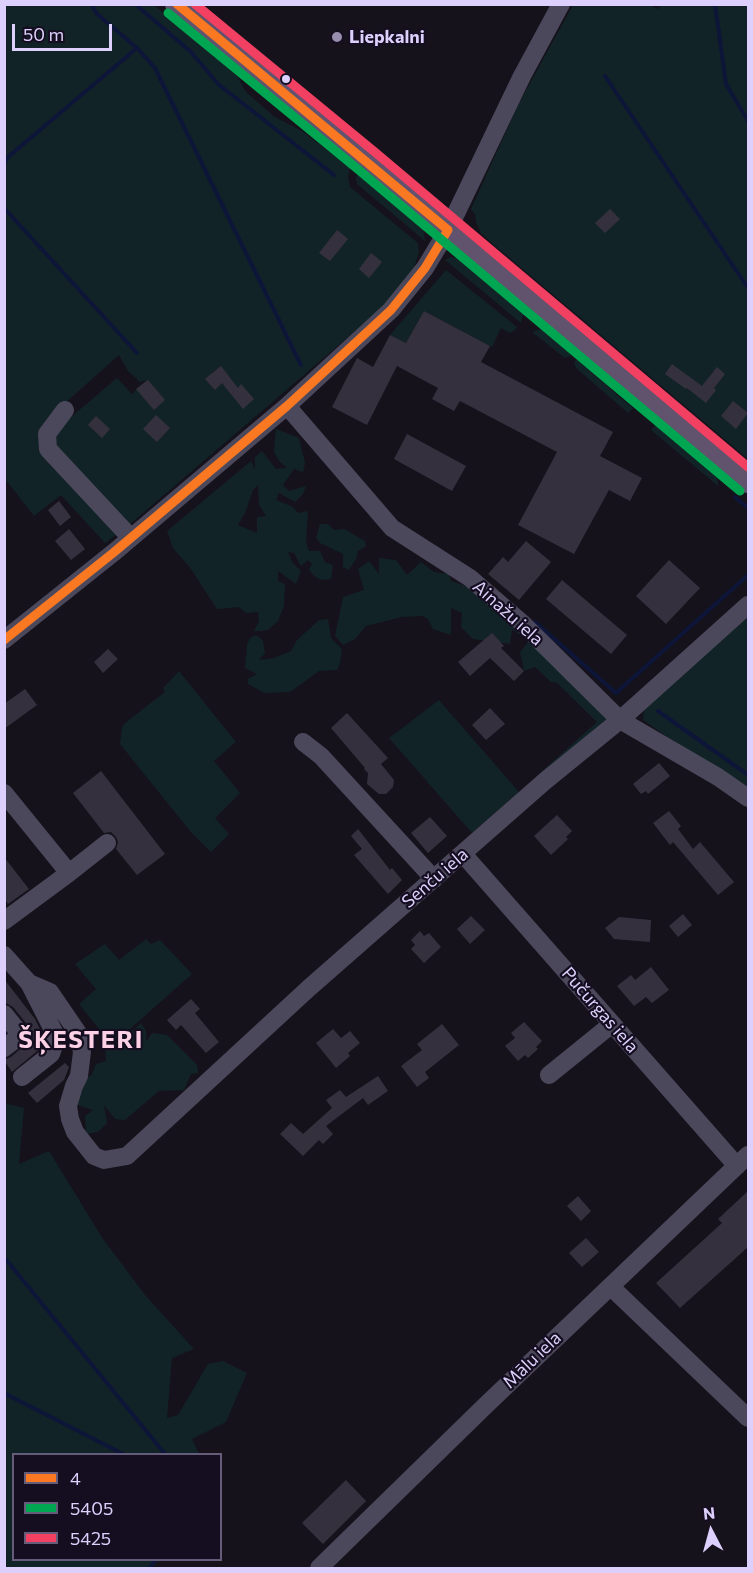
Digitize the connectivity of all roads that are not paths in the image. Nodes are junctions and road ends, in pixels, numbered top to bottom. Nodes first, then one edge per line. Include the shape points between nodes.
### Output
1 (176, 4) edge
2 (561, 4) edge
3 (448, 230) junction
4 (287, 406) junction
5 (65, 410) dead end
6 (748, 482) edge
7 (131, 538) junction
8 (748, 605) edge
9 (4, 640) edge
10 (620, 720) junction
11 (303, 742) dead end
12 (4, 793) edge
13 (748, 798) edge
14 (107, 843) dead end
15 (463, 854) junction
16 (69, 873) junction
17 (434, 879) junction
18 (4, 921) edge
19 (4, 955) edge
20 (29, 983) junction
21 (4, 1014) edge
22 (612, 1024) junction
23 (4, 1048) edge
24 (549, 1075) dead end
25 (22, 1077) dead end
26 (742, 1161) edge
27 (611, 1287) junction
28 (748, 1418) edge
29 (319, 1569) edge

1 - 3 main road
2 - 3 street
3 - 4 street via 425,268 391,310
3 - 6 main road
4 - 7 street
4 - 10 street, Ainažu iela via 392,528 470,578 522,623
5 - 7 street via 47,434 48,449
7 - 9 street
8 - 10 street, Senču iela
10 - 13 street, Ainažu iela
10 - 15 street, Senču iela
11 - 17 street via 321,756
12 - 16 street
14 - 16 street
15 - 17 street, Senču iela
15 - 22 street, Pučurgas iela
16 - 18 street
17 - 20 street, Senču iela via 127,1156 104,1160 94,1156 75,1132 68,1106 79,1076 82,1052 78,1033 50,992
19 - 20 street
20 - 25 street via 56,1043 51,1054
21 - 23 street via 21,1035
22 - 24 street
22 - 26 street, Pučurgas iela
26 - 27 street, Mālu iela
27 - 28 street
27 - 29 street, Mālu iela

